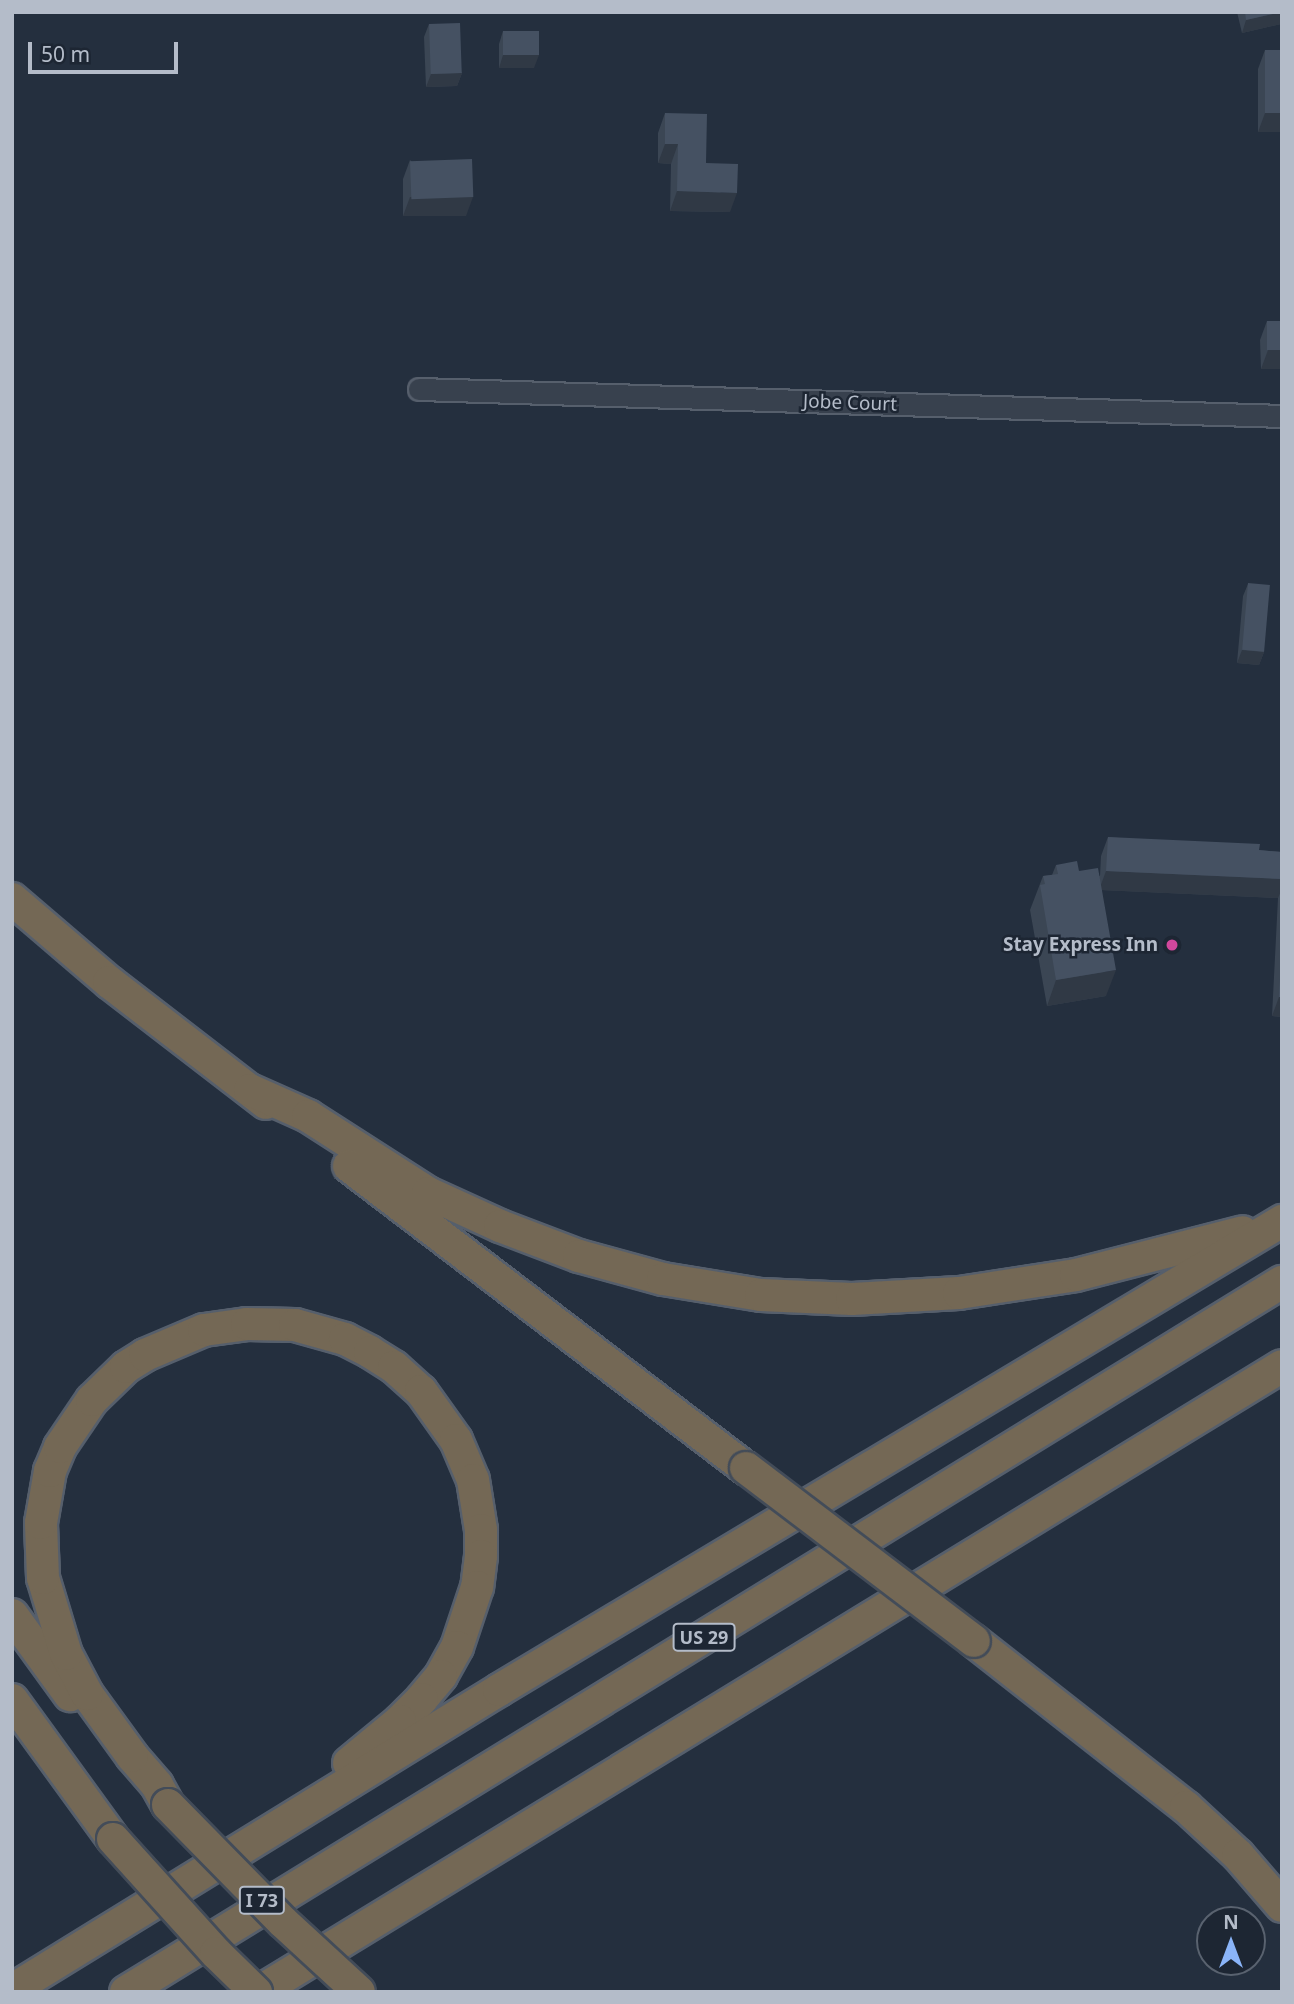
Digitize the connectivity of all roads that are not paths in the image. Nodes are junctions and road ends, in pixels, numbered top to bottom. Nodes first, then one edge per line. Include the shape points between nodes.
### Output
1 (419, 388) dead end
2 (1282, 416) edge
3 (12, 900) edge
4 (250, 1090) junction
5 (1280, 1222) edge
6 (1282, 1282) edge
7 (1282, 1366) edge
8 (12, 1615) edge
9 (12, 1700) edge
10 (168, 1805) junction
11 (290, 1819) junction
12 (1282, 1906) edge
13 (12, 1990) edge
14 (126, 1992) edge
15 (258, 1992) edge
16 (359, 1992) edge

1 - 2 street, Jobe Court
3 - 4 highway via 109,982
4 - 5 highway via 308,1116 428,1193 500,1226 579,1256 663,1279 761,1295 852,1299 959,1293 1076,1275
4 - 12 highway, bridge via 1186,1807 1238,1855
5 - 11 highway
6 - 14 highway, US 29
7 - 15 highway
8 - 10 highway, I 73 via 103,1740 147,1790
9 - 15 highway, bridge via 113,1839 216,1953
10 - 11 highway via 87,1694 58,1633 40,1548 50,1471 60,1447 92,1401 145,1355 185,1336 225,1326 295,1325 320,1330 370,1352 421,1391 444,1420 465,1460 481,1530 470,1615 441,1676 365,1752 302,1794
10 - 16 highway, I 73, bridge
11 - 13 highway

